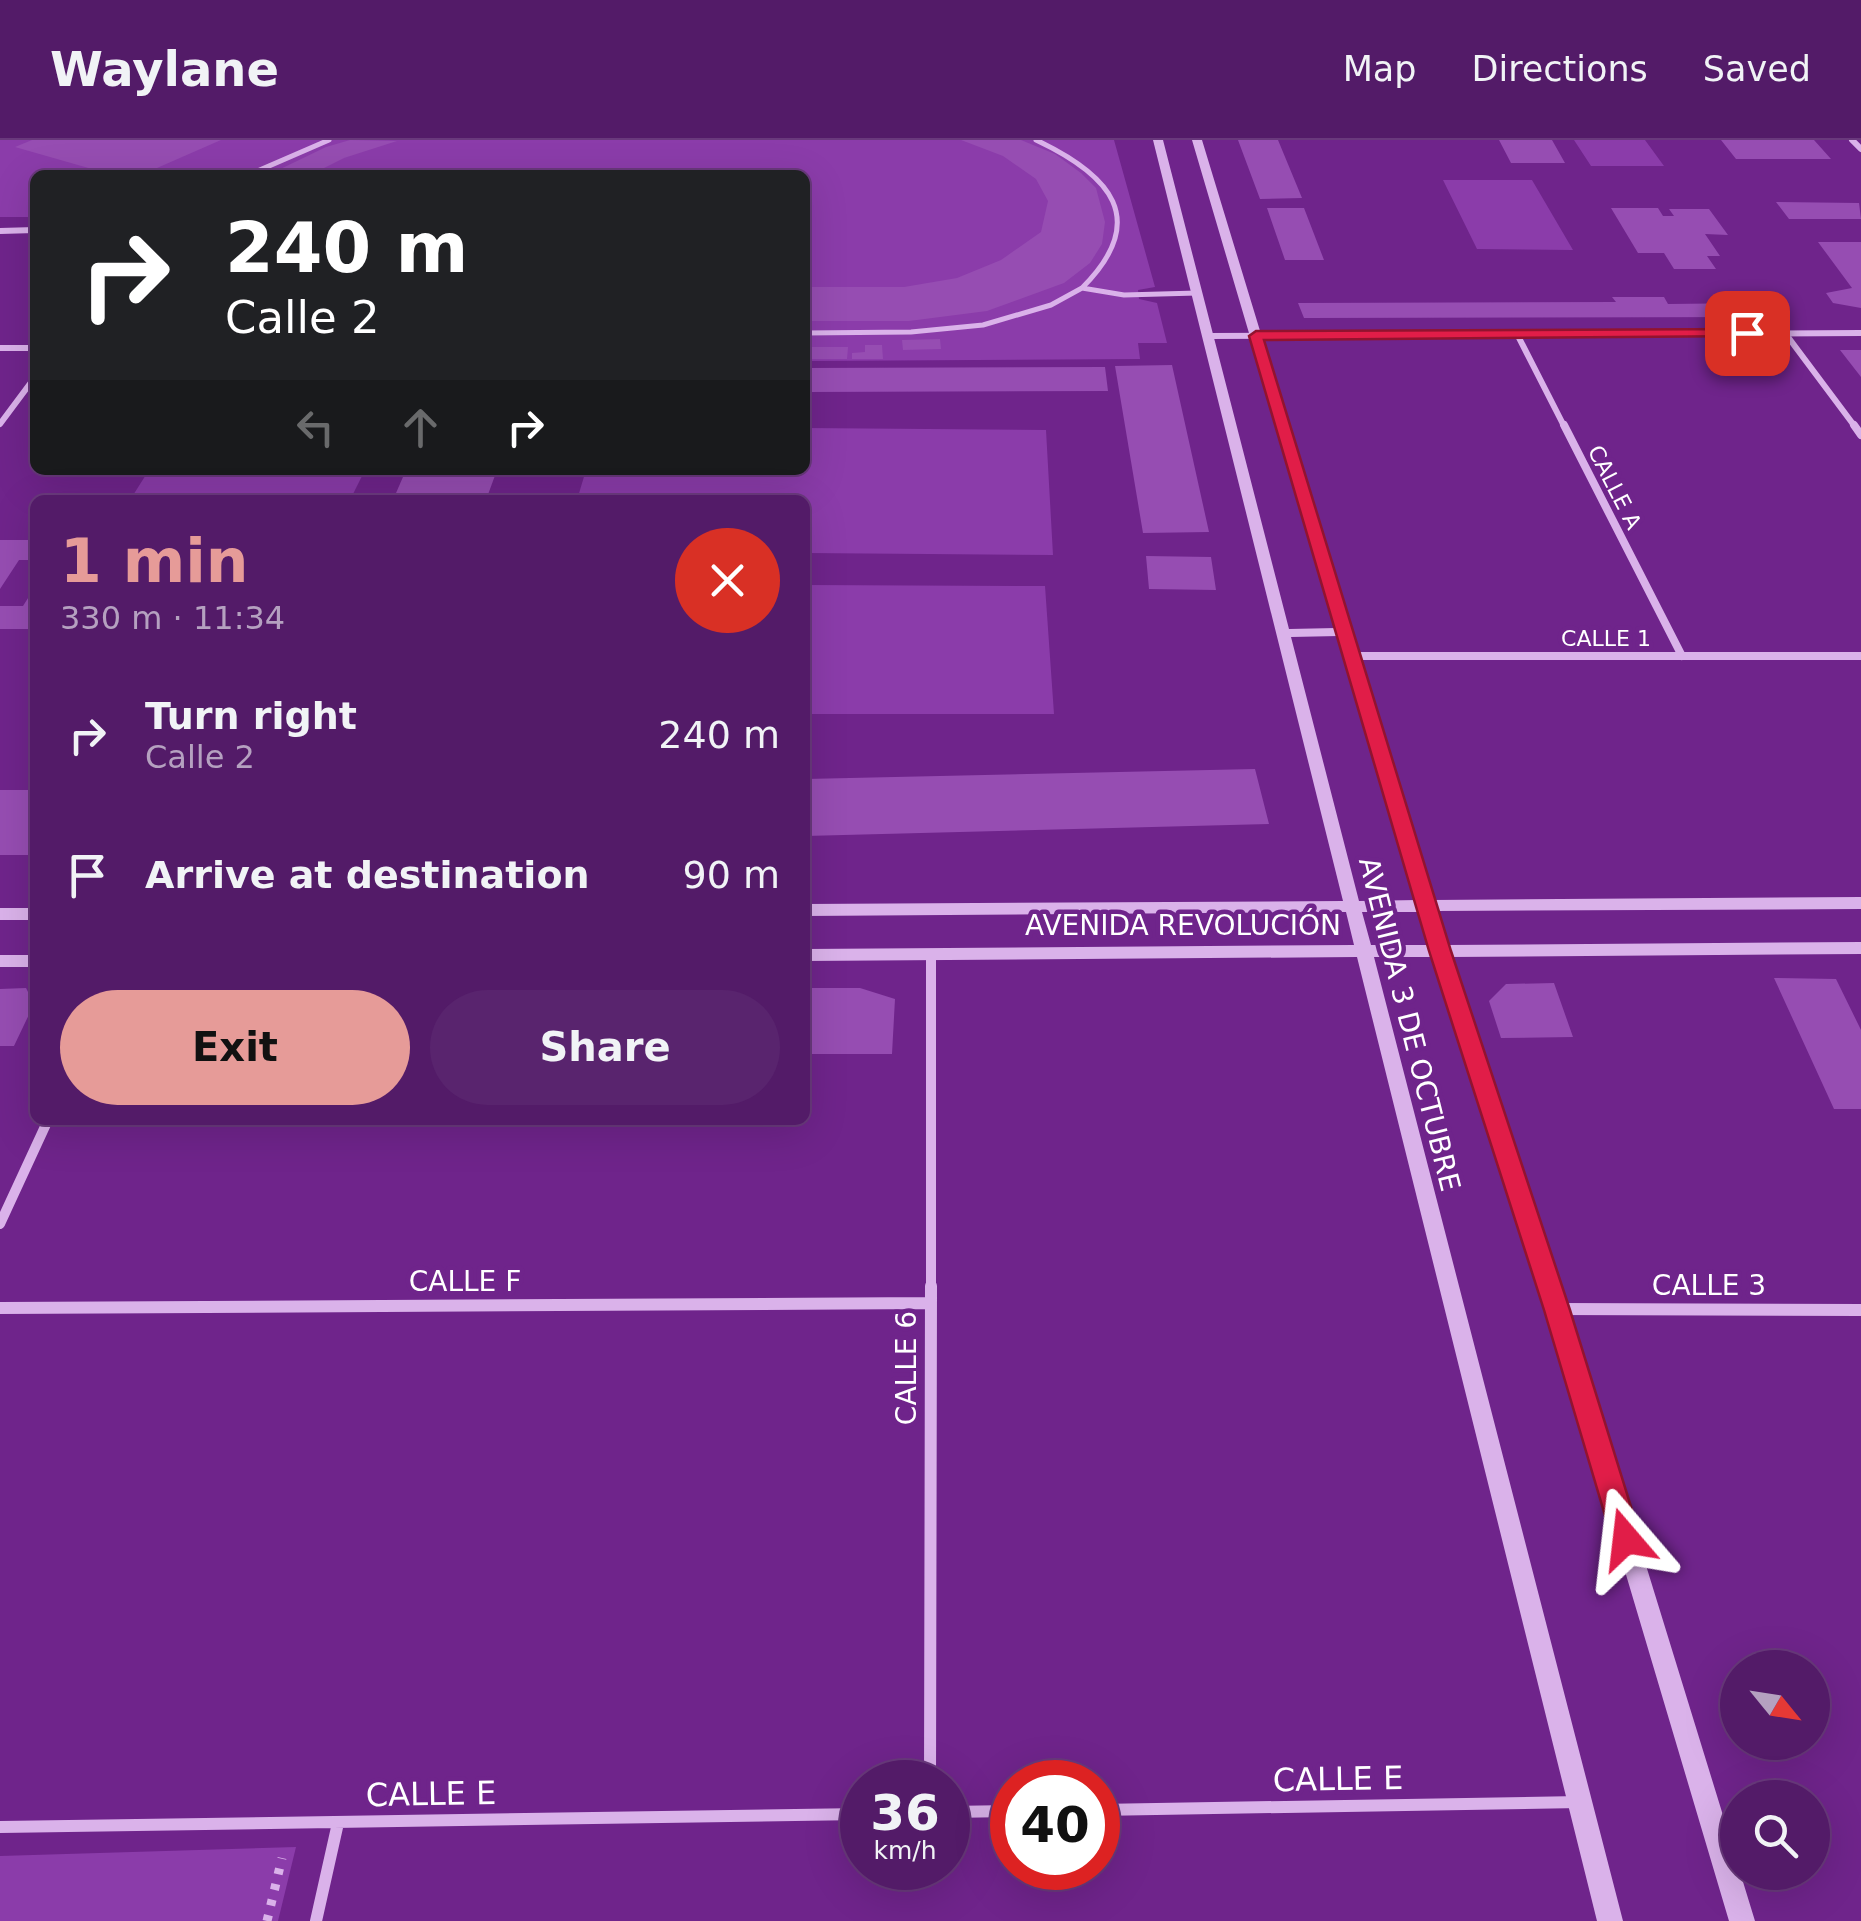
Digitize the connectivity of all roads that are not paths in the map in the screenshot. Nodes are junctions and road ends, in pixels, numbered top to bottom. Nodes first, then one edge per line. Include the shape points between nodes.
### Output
1 (329, 140) edge
2 (1036, 140) edge
3 (1158, 140) edge
4 (1197, 140) edge
5 (1852, 140) edge
6 (1861, 149) edge
7 (260, 170) edge
8 (0, 230) edge
9 (30, 230) edge
10 (1082, 288) junction
11 (1197, 293) junction
12 (810, 333) edge
13 (1785, 333) junction
14 (1861, 333) edge
15 (1517, 334) junction
16 (1208, 336) junction
17 (1256, 336) junction
18 (0, 348) edge
19 (30, 348) edge
20 (30, 383) edge
21 (0, 424) edge
22 (1861, 435) edge
23 (1345, 632) junction
24 (1283, 633) junction
25 (1352, 656) junction
26 (1682, 656) junction
27 (1861, 656) edge
28 (1861, 903) edge
29 (1352, 906) junction
30 (1426, 906) junction
31 (810, 910) edge
32 (0, 914) edge
33 (30, 914) edge
34 (1861, 948) edge
35 (1364, 951) junction
36 (1440, 951) junction
37 (931, 954) junction
38 (810, 955) edge
39 (30, 960) edge
40 (0, 961) edge
41 (46, 1125) edge
42 (0, 1224) edge
43 (931, 1304) junction
44 (0, 1308) edge
45 (1557, 1310) junction
46 (1861, 1310) edge
47 (930, 1760) edge
48 (1580, 1802) junction
49 (1120, 1810) edge
50 (840, 1814) edge
51 (338, 1823) junction
52 (0, 1827) edge
53 (316, 1921) edge
54 (1610, 1921) edge
55 (1742, 1921) edge

1 - 7 lane
2 - 10 lane via 1092,170 1118,214 1118,244 1103,271
3 - 11 street, AVENIDA 3 DE OCTUBRE
4 - 17 street, AVENIDA 3 DE OCTUBRE
5 - 6 street
8 - 9 street
10 - 11 lane via 1124,295
10 - 12 lane via 995,322 937,332
11 - 16 street, AVENIDA 3 DE OCTUBRE
13 - 14 street
13 - 15 street
13 - 22 street
15 - 17 street
15 - 26 street, CALLE A
16 - 17 street
16 - 24 street, AVENIDA 3 DE OCTUBRE
17 - 23 street, AVENIDA 3 DE OCTUBRE
18 - 19 street
20 - 21 street
23 - 24 street
23 - 25 street, AVENIDA 3 DE OCTUBRE
24 - 29 street, AVENIDA 3 DE OCTUBRE
25 - 26 street, CALLE 1
25 - 30 street, AVENIDA 3 DE OCTUBRE
26 - 27 street, CALLE 1
28 - 30 street, AVENIDA REVOLUCIÓN
29 - 30 street, AVENIDA REVOLUCIÓN
29 - 31 street, AVENIDA REVOLUCIÓN
29 - 35 street, AVENIDA 3 DE OCTUBRE
30 - 36 street, AVENIDA 3 DE OCTUBRE
32 - 33 street
34 - 36 street, AVENIDA REVOLUCIÓN
35 - 36 street, AVENIDA REVOLUCIÓN
35 - 37 street, AVENIDA REVOLUCIÓN
35 - 48 street, AVENIDA 3 DE OCTUBRE
36 - 45 street, AVENIDA 3 DE OCTUBRE
37 - 38 street, AVENIDA REVOLUCIÓN
37 - 43 street, CALLE 6
39 - 40 street
41 - 42 street
43 - 44 street, CALLE F
43 - 47 street, CALLE 6
45 - 46 street, CALLE 3
45 - 55 street, AVENIDA 3 DE OCTUBRE
48 - 49 street, CALLE E
48 - 54 street, AVENIDA 3 DE OCTUBRE
50 - 51 street, CALLE E
51 - 52 street, CALLE E
51 - 53 street

